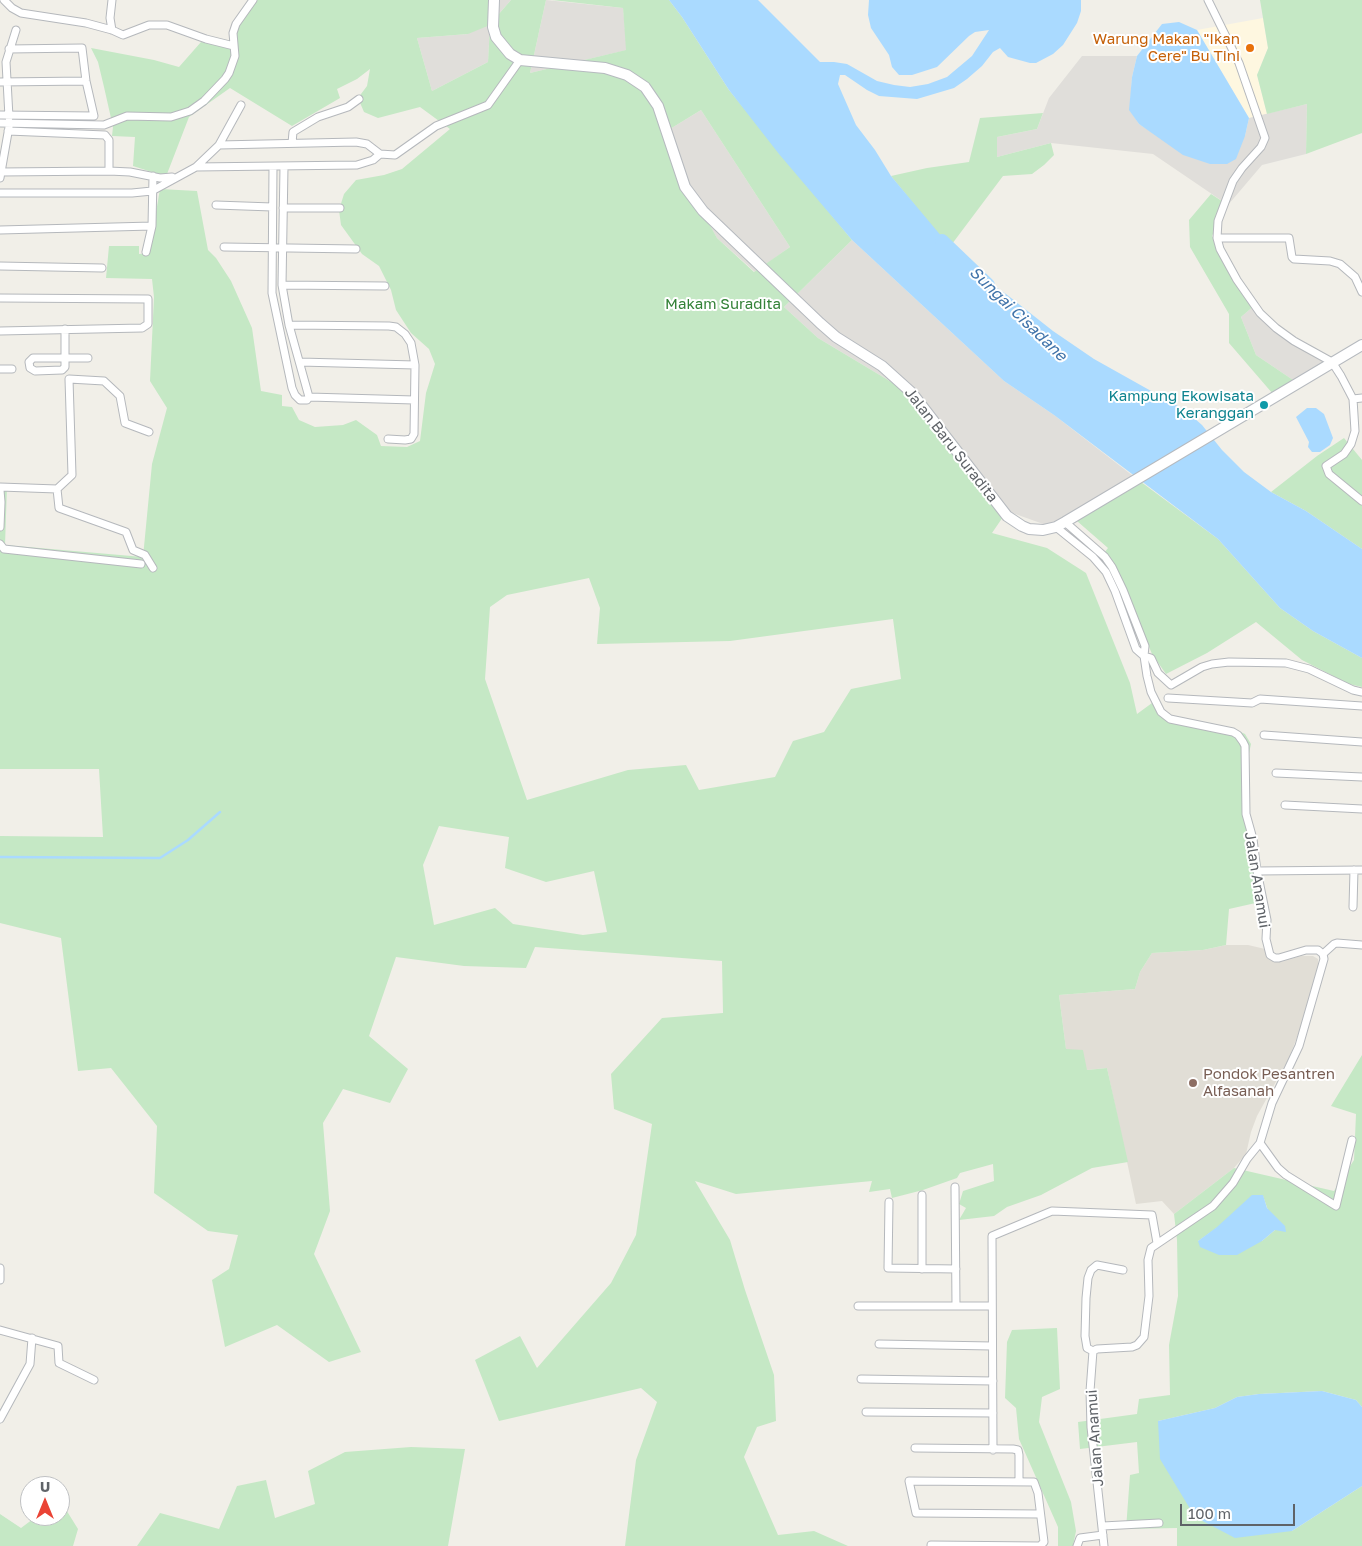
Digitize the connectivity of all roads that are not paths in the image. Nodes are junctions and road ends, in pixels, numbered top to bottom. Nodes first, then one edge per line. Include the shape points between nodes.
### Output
1 (4, 0) edge
2 (112, 0) edge
3 (253, 0) edge
4 (494, 0) edge
5 (1208, 0) edge
6 (0, 4) edge
7 (16, 30) dead end
8 (112, 30) junction
9 (234, 46) junction
10 (10, 49) junction
11 (520, 60) junction
12 (86, 81) junction
13 (3, 82) edge
14 (359, 99) dead end
15 (241, 105) dead end
16 (0, 115) edge
17 (9, 116) junction
18 (0, 122) edge
19 (292, 143) junction
20 (219, 145) junction
21 (380, 154) junction
22 (196, 167) junction
23 (273, 167) junction
24 (284, 167) junction
25 (109, 171) junction
26 (0, 175) edge
27 (153, 176) junction
28 (177, 177) junction
29 (152, 191) junction
30 (0, 193) edge
31 (216, 204) dead end
32 (272, 207) junction
33 (283, 208) junction
34 (340, 208) dead end
35 (152, 226) junction
36 (0, 230) edge
37 (1217, 238) junction
38 (224, 247) dead end
39 (271, 248) junction
40 (282, 248) junction
41 (356, 249) dead end
42 (146, 252) dead end
43 (0, 266) edge
44 (102, 268) dead end
45 (282, 285) junction
46 (385, 286) dead end
47 (1362, 292) edge
48 (0, 298) edge
49 (289, 325) junction
50 (65, 330) junction
51 (0, 331) edge
52 (1362, 344) edge
53 (65, 358) junction
54 (88, 358) dead end
55 (300, 362) junction
56 (1332, 362) junction
57 (415, 365) junction
58 (0, 369) edge
59 (12, 369) dead end
60 (309, 397) junction
61 (1362, 398) edge
62 (1353, 399) junction
63 (414, 400) junction
64 (149, 432) dead end
65 (388, 439) dead end
66 (0, 488) edge
67 (58, 489) junction
68 (1362, 501) edge
69 (1064, 522) junction
70 (0, 527) edge
71 (0, 544) edge
72 (141, 564) dead end
73 (153, 568) dead end
74 (1144, 656) junction
75 (1362, 692) edge
76 (1168, 698) dead end
77 (1362, 706) edge
78 (1264, 735) dead end
79 (1362, 742) edge
80 (1276, 773) dead end
81 (1362, 777) edge
82 (1285, 804) dead end
83 (1362, 809) edge
84 (1354, 870) junction
85 (1362, 870) edge
86 (1256, 871) junction
87 (1353, 907) dead end
88 (1362, 946) edge
89 (1323, 954) junction
90 (1352, 1140) dead end
91 (1260, 1143) junction
92 (955, 1187) dead end
93 (922, 1195) dead end
94 (889, 1202) dead end
95 (1157, 1243) junction
96 (0, 1268) edge
97 (922, 1268) junction
98 (956, 1269) junction
99 (1123, 1270) dead end
100 (0, 1280) edge
101 (858, 1306) dead end
102 (956, 1306) junction
103 (992, 1306) junction
104 (0, 1330) edge
105 (32, 1338) junction
106 (880, 1344) dead end
107 (992, 1346) junction
108 (1093, 1351) junction
109 (862, 1379) dead end
110 (94, 1380) dead end
111 (993, 1380) junction
112 (866, 1412) dead end
113 (994, 1414) junction
114 (0, 1419) edge
115 (915, 1448) dead end
116 (994, 1450) junction
117 (1019, 1482) junction
118 (1040, 1514) junction
119 (1159, 1523) dead end
120 (1103, 1526) junction
121 (1103, 1536) junction
122 (931, 1545) edge
123 (1077, 1546) edge
124 (1104, 1546) edge

1 - 6 street
1 - 8 street via 21,13
2 - 8 street
3 - 9 street via 236,24 232,39
4 - 11 main road via 492,27 496,37 510,54
5 - 37 street via 1239,63 1265,138 1233,181 1218,221
7 - 10 street
8 - 9 street via 123,35 150,25 167,25
9 - 18 street via 234,56 225,79 196,108 183,115 161,118 127,116 104,125
10 - 12 street via 82,48
10 - 13 street
11 - 21 street via 488,105 436,126 395,154
11 - 69 main road, Jalan Baru Suradita via 604,68 626,75 644,87 658,106 685,187 702,211 820,323 882,366 912,393 1011,520 1029,529 1043,530
12 - 13 street
12 - 17 street via 94,116
13 - 17 street
14 - 19 street via 293,132
15 - 20 street
16 - 17 street
19 - 20 street
19 - 21 street via 356,142 367,144
20 - 22 street
21 - 24 street via 357,165
22 - 23 street
22 - 28 street
23 - 24 street
23 - 32 street
24 - 33 street
25 - 26 street
25 - 26 street via 105,135 9,129
25 - 27 street
27 - 28 street
27 - 29 street
28 - 29 street
29 - 30 street
29 - 35 street
31 - 32 street
32 - 39 street
33 - 34 street
33 - 40 street
35 - 36 street
35 - 42 street
37 - 47 street via 1288,238 1292,258 1340,264 1357,281
37 - 56 street via 1237,280 1260,313 1294,341
38 - 39 street
39 - 40 street
39 - 60 street via 273,300 292,388 300,400
40 - 41 street
40 - 45 street
43 - 44 street
45 - 46 street
45 - 49 street
48 - 50 street via 148,299 148,324 142,328
49 - 55 street
49 - 57 street via 396,327 411,343
50 - 51 street
50 - 53 street
52 - 56 main road, Jalan Baru Suradita
53 - 53 street via 33,358 29,365 35,371 62,370
53 - 54 street
55 - 57 street
55 - 60 street
56 - 62 street
56 - 69 main road, Jalan Baru Suradita
57 - 63 street
58 - 59 street
60 - 63 street
61 - 62 street
62 - 68 street via 1355,431 1351,444 1344,454 1326,466 1329,474
63 - 65 street via 413,437
64 - 67 street via 125,423 120,396 104,381 69,379 72,475
66 - 67 street
66 - 70 street
67 - 73 street via 59,508 126,532 133,550 144,554
69 - 74 street via 1106,572 1136,649
71 - 72 street via 4,549
74 - 75 street via 1151,658 1158,673 1171,685 1212,664 1286,663 1310,669
74 - 86 street, Jalan Anamui via 1151,692 1161,712 1170,719 1233,732 1243,742 1246,814 1253,839
76 - 77 street via 1252,703 1260,699
78 - 79 street
80 - 81 street
82 - 83 street
84 - 85 street
84 - 86 street
84 - 87 street
86 - 89 street, Jalan Anamui via 1267,920 1266,939 1270,955 1279,958 1306,950 1318,950
88 - 89 street via 1337,943
89 - 91 street via 1299,1046 1272,1103
90 - 91 street via 1336,1206 1286,1175
91 - 95 street via 1233,1183 1212,1206
92 - 98 street
93 - 97 street
94 - 97 street via 888,1268
95 - 103 street via 1152,1215 1052,1211 992,1236
95 - 108 street via 1151,1248 1148,1260 1149,1296 1144,1337 1132,1347
96 - 100 street
97 - 98 street
98 - 102 street
99 - 108 street via 1097,1265 1088,1278 1085,1336 1087,1348
101 - 102 street
102 - 103 street
103 - 107 street
104 - 105 street
105 - 110 street via 58,1346 59,1363
105 - 114 street via 30,1364
106 - 107 street
107 - 111 street
108 - 120 street, Jalan Anamui via 1091,1418
109 - 111 street
111 - 113 street
112 - 113 street
113 - 116 street
115 - 116 street
116 - 117 street via 1018,1450
117 - 118 street via 1034,1482
117 - 118 street via 909,1481 916,1513
118 - 122 street via 1044,1542 1040,1546
119 - 120 street
120 - 121 street, Jalan Anamui
121 - 123 street via 1080,1538
121 - 124 street, Jalan Anamui

